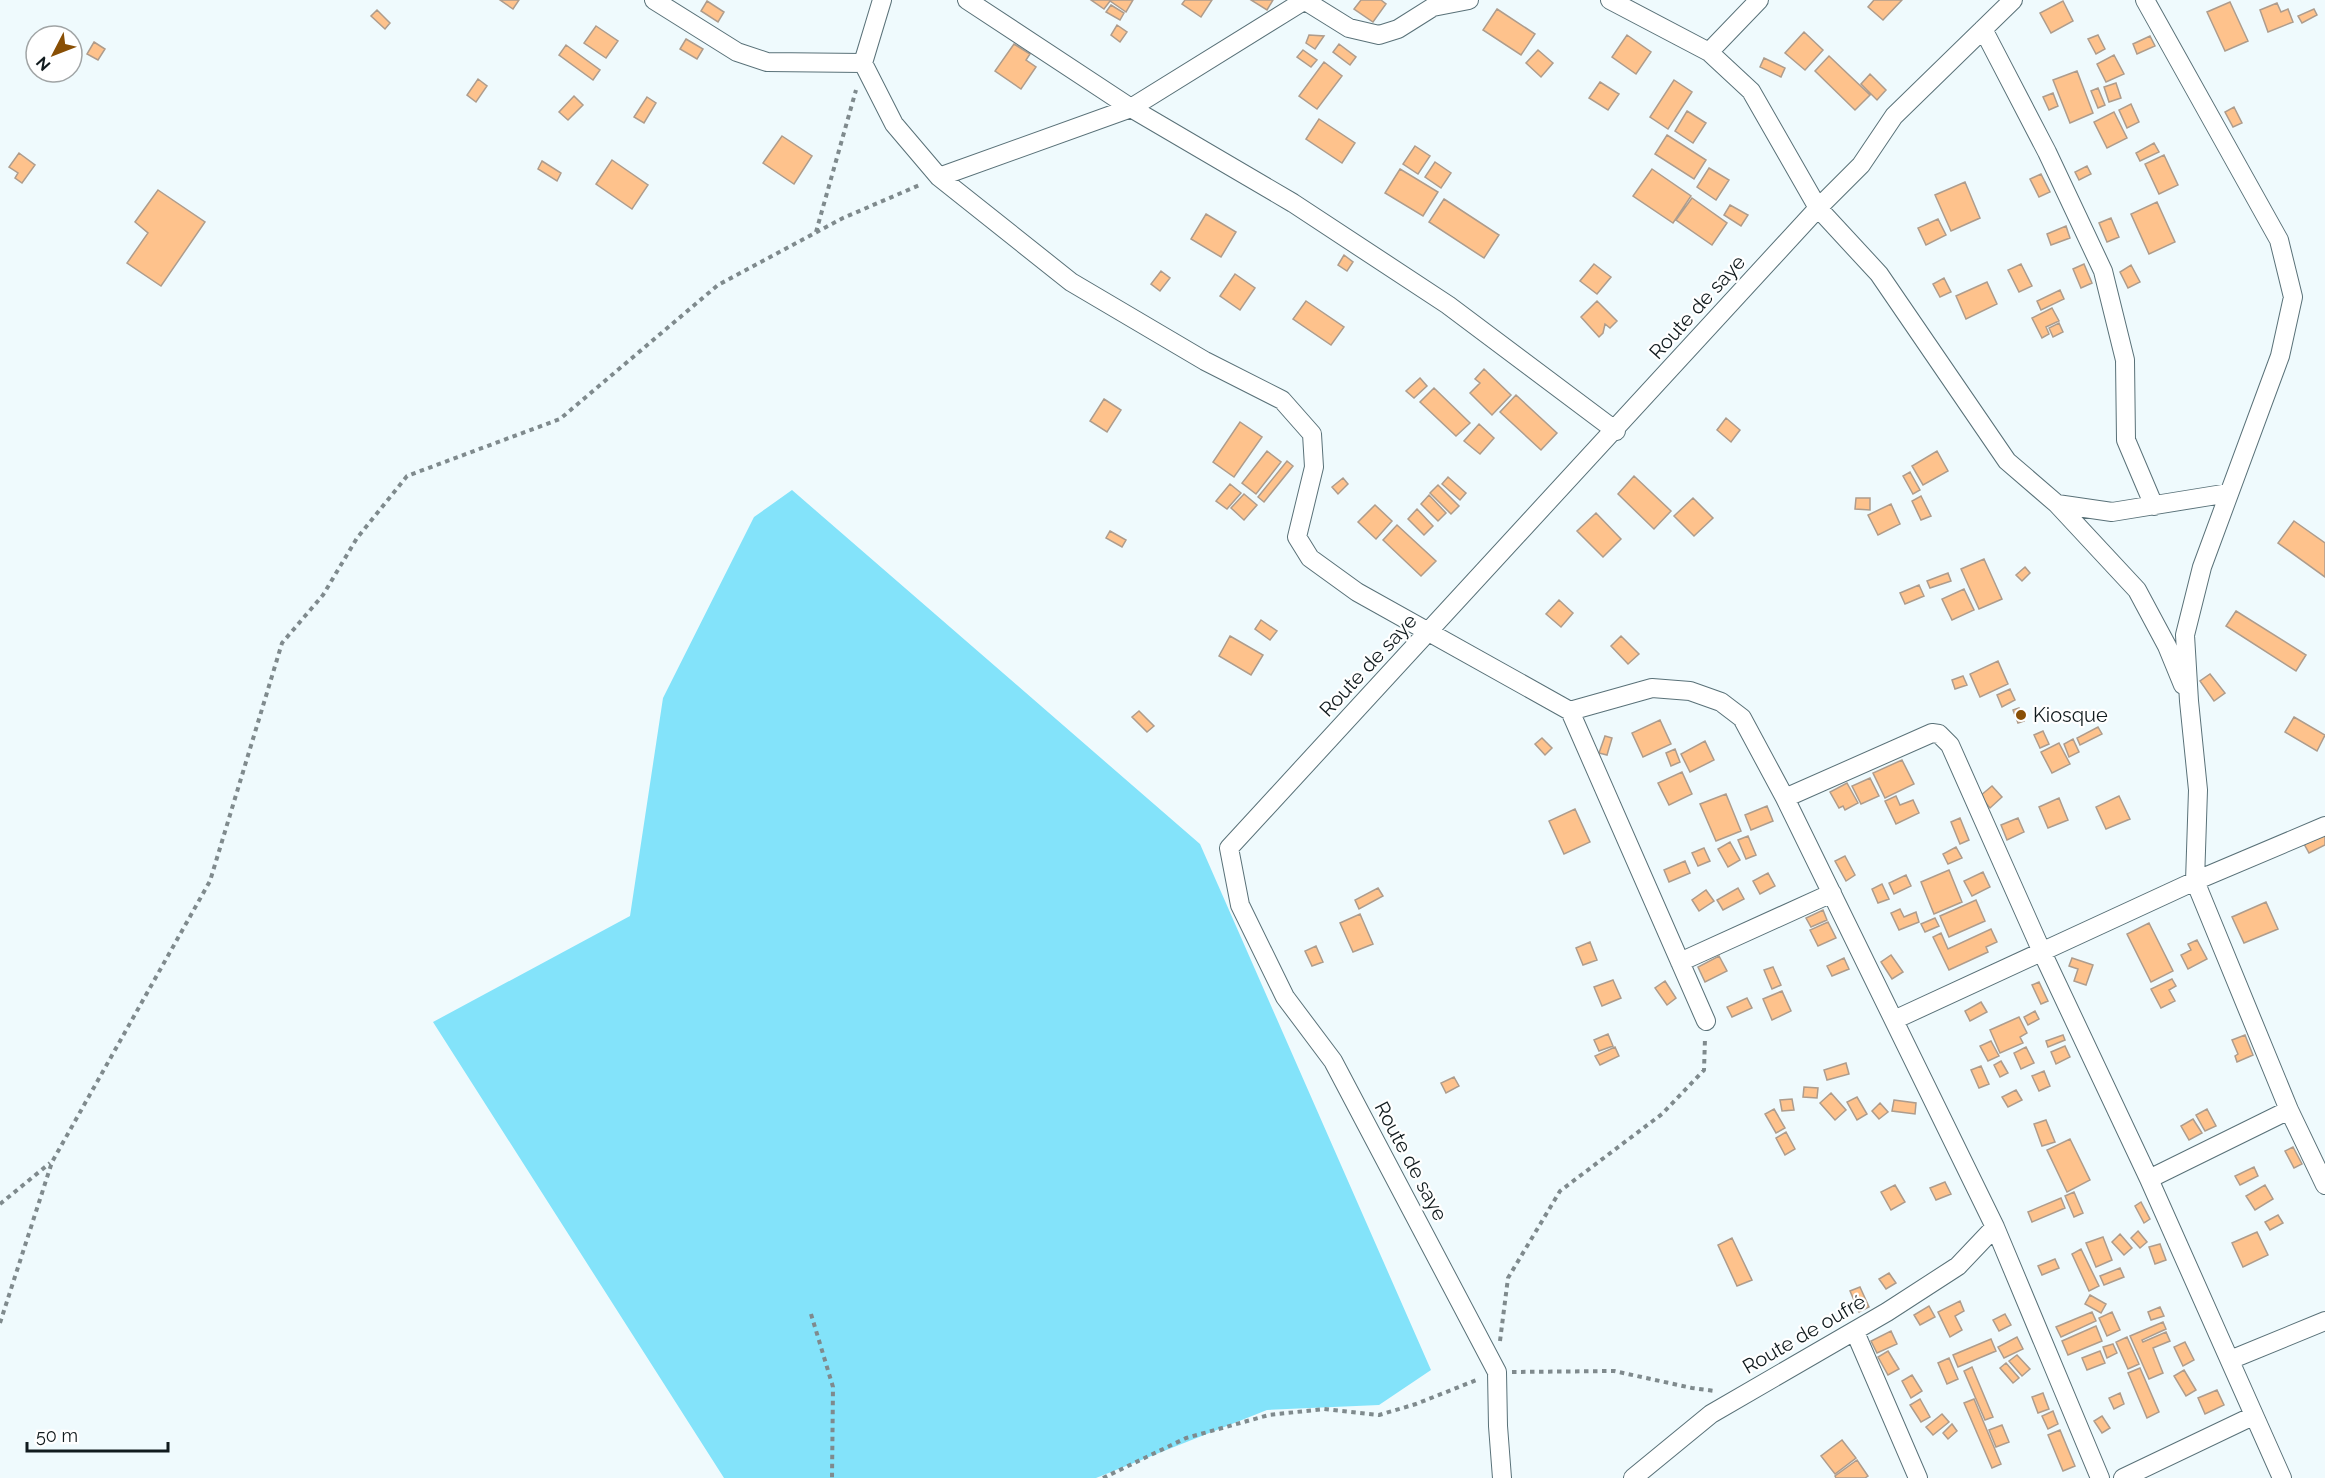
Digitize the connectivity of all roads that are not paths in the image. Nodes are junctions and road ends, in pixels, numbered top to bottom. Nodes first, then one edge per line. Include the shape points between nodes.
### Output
1 (654, 0) edge
2 (882, 0) edge
3 (967, 0) edge
4 (1305, 0) edge
5 (1469, 0) edge
6 (1610, 0) edge
7 (1760, 0) edge
8 (2013, 0) edge
9 (2145, 0) edge
10 (1983, 29) junction
11 (1709, 52) junction
12 (863, 63) junction
13 (1131, 108) junction
14 (939, 177) junction
15 (1818, 208) junction
16 (1616, 431) junction
17 (2229, 493) junction
18 (2057, 504) junction
19 (2154, 506) junction
20 (1429, 633) junction
21 (2189, 701) junction
22 (1570, 711) junction
23 (1785, 798) junction
24 (2325, 826) edge
25 (2195, 881) junction
26 (1832, 893) junction
27 (2042, 952) junction
28 (1680, 962) junction
29 (1894, 1020) junction
30 (1706, 1021) road end
31 (2289, 1110) junction
32 (2149, 1179) junction
33 (2325, 1185) edge
34 (1995, 1227) junction
35 (2325, 1321) edge
36 (1855, 1332) junction
37 (2230, 1360) junction
38 (2253, 1416) junction
39 (1502, 1478) edge
40 (1633, 1478) edge
41 (1918, 1478) edge
42 (2100, 1478) edge
43 (2123, 1478) edge
44 (2282, 1478) edge

1 - 12 street via 737,52 767,62
2 - 12 street
3 - 13 street
4 - 5 street via 1349,28 1379,35 1398,29 1433,7
4 - 13 street
6 - 11 street
7 - 11 street
8 - 10 street, Route de saye
9 - 17 street via 2279,240 2293,297 2280,356
10 - 15 street, Route de saye via 1894,116 1861,165
10 - 19 street via 2103,271 2125,360 2126,440
11 - 15 street via 1751,91
12 - 14 street via 894,124
13 - 14 street
13 - 16 street via 1293,203 1448,304
14 - 20 street via 1071,282 1205,361 1282,400 1312,434 1314,467 1298,537 1310,558 1358,592
15 - 16 street, Route de saye
15 - 18 street via 1880,274 2007,461
16 - 20 street, Route de saye
17 - 19 street
17 - 21 street via 2202,567 2185,635
18 - 19 street via 2112,512
18 - 21 street via 2137,591 2167,646
20 - 22 street
20 - 39 street, Route de saye via 1229,848 1240,906 1285,997 1333,1061 1497,1372
21 - 25 street via 2198,789
22 - 23 street via 1652,688 1690,692 1721,702 1742,718
22 - 28 street
23 - 26 street
23 - 27 street via 1932,733 1939,735 1950,745
24 - 25 street
25 - 27 street
25 - 31 street
26 - 28 street
26 - 29 street
27 - 29 street
27 - 32 street
28 - 30 street
29 - 34 street
31 - 32 street
31 - 33 street
32 - 37 street
34 - 36 street, Route de oufré via 1958,1266
34 - 42 street
35 - 37 street
36 - 40 street, Route de oufré via 1711,1414
36 - 41 street
37 - 38 street
38 - 43 street
38 - 44 street

